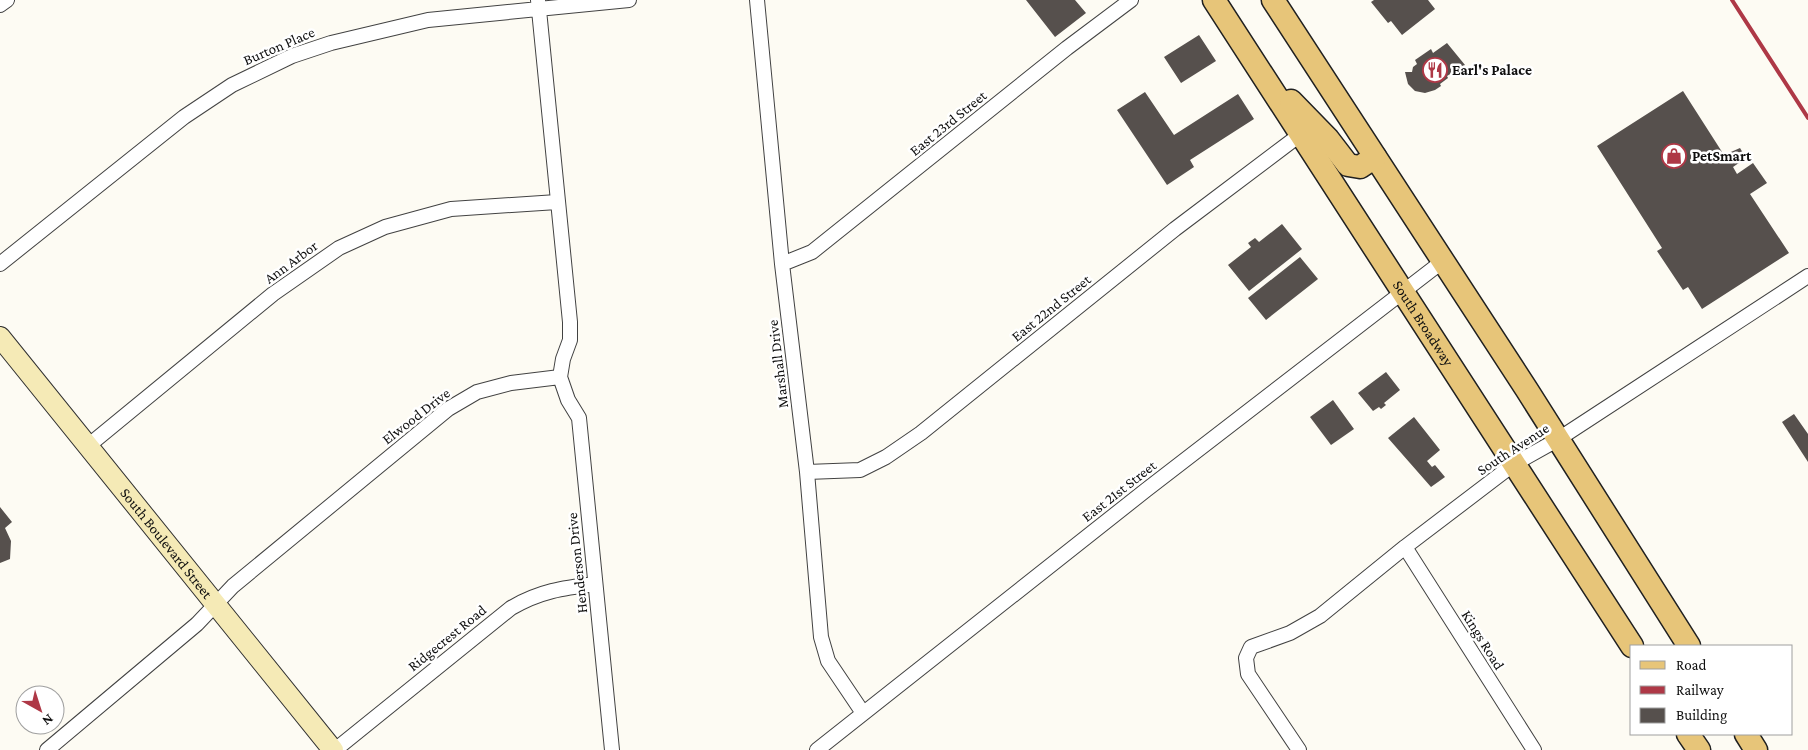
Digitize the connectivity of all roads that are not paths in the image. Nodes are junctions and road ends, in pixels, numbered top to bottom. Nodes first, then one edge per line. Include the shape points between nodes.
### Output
1 (7, 0) edge
2 (629, 0) edge
3 (757, 0) edge
4 (1131, 0) edge
5 (1214, 0) edge
6 (1261, 0) edge
7 (1273, 0) edge
8 (538, 5) edge
9 (0, 6) edge
10 (1290, 28) junction
11 (1257, 66) junction
12 (1301, 134) junction
13 (1375, 157) junction
14 (557, 202) junction
15 (1443, 261) junction
16 (0, 264) edge
17 (782, 264) junction
18 (1808, 276) edge
19 (1402, 291) junction
20 (0, 337) edge
21 (560, 377) junction
22 (1557, 440) junction
23 (88, 446) junction
24 (1514, 464) junction
25 (807, 472) junction
26 (1405, 547) junction
27 (596, 584) junction
28 (215, 605) junction
29 (1631, 645) edge
30 (1688, 645) edge
31 (863, 713) junction
32 (1689, 735) edge
33 (1747, 735) edge
34 (47, 750) edge
35 (334, 750) edge
36 (612, 750) edge
37 (817, 750) edge
38 (1298, 750) edge
39 (1534, 750) edge
40 (1699, 750) edge
41 (1756, 750) edge

1 - 9 street
2 - 8 street, Burton Place
3 - 17 street, Marshall Drive
4 - 17 street, East 23rd Street via 812,252
5 - 11 main road, South Broadway
6 - 10 main road
7 - 10 main road
8 - 14 street
8 - 16 street, Burton Place via 428,20 331,43 292,56 232,84 184,117
10 - 13 main road
11 - 12 main road, South Broadway
11 - 13 main road via 1328,139 1348,166 1360,168
12 - 19 main road, South Broadway
12 - 25 street, East 22nd Street via 1175,229 921,433 886,457 860,470
13 - 15 main road
14 - 21 street via 570,322 570,340
14 - 23 street, Ann Arbor via 451,209 385,227 339,248 273,294
15 - 19 street, East 21st Street
15 - 22 main road
17 - 25 street, Marshall Drive
18 - 22 street, South Avenue
19 - 24 main road, South Broadway
19 - 31 street, East 21st Street
20 - 23 main road, South Boulevard Street
21 - 27 street, Henderson Drive via 579,418
21 - 28 street, Elwood Drive via 511,383 477,392 448,409 233,586
22 - 24 street, South Avenue
22 - 30 main road
23 - 28 main road, South Boulevard Street
24 - 26 street, South Avenue
24 - 29 main road, South Broadway
25 - 31 street, Marshall Drive via 821,638 828,661
26 - 38 street, South Avenue via 1320,616 1290,634 1251,647 1246,658 1248,674
26 - 39 street, Kings Road
27 - 35 street, Ridgecrest Road via 547,591 511,608
27 - 36 street, Henderson Drive
28 - 34 street, Elwood Drive via 197,624
28 - 35 main road, South Boulevard Street
31 - 37 street, East 21st Street
32 - 40 main road
33 - 41 main road

